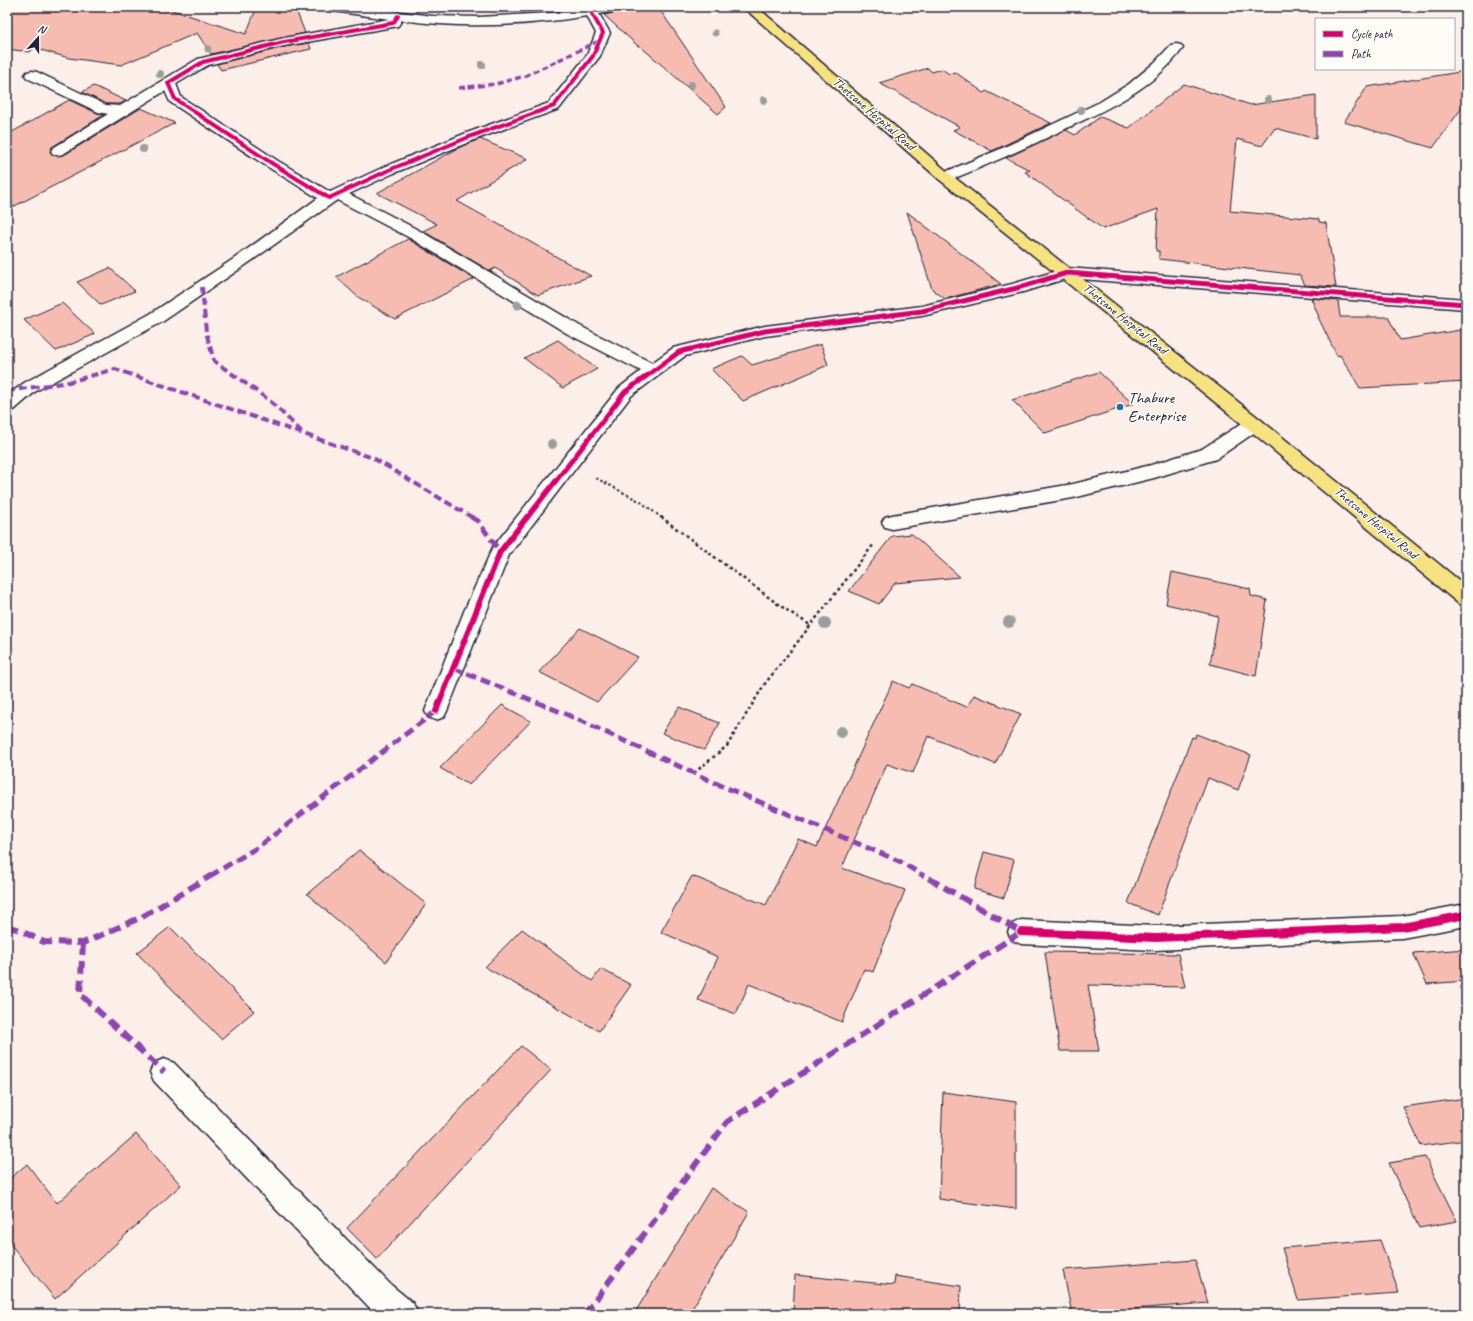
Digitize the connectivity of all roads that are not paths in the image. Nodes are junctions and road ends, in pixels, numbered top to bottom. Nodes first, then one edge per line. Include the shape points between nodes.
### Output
1 (333, 7) edge
2 (618, 7) edge
3 (749, 7) edge
4 (591, 12) junction
5 (398, 16) junction
6 (1176, 48) dead end
7 (32, 75) dead end
8 (168, 83) junction
9 (123, 111) junction
10 (58, 151) dead end
11 (945, 177) junction
12 (333, 196) junction
13 (1067, 273) junction
14 (1466, 304) edge
15 (654, 371) junction
16 (7, 406) edge
17 (1254, 424) junction
18 (892, 522) road end
19 (1466, 598) edge
20 (436, 711) dead end
21 (1466, 915) edge
22 (1021, 932) dead end
23 (164, 1072) dead end
24 (402, 1314) edge

1 - 5 street
2 - 4 street
3 - 11 main road, Thetsane Hospital Road
4 - 5 street via 495,20 434,20
4 - 12 street via 602,33 593,56 554,106 462,140
5 - 8 street via 393,23 284,42 203,62
6 - 11 street via 1160,66 1139,83 1105,105
7 - 9 street via 103,109
8 - 9 street
8 - 12 street via 175,99 273,164
9 - 10 street
11 - 13 main road, Thetsane Hospital Road
12 - 15 street via 416,235 574,330
12 - 16 street via 156,318 30,387
13 - 14 street
13 - 15 street via 922,311 765,331 679,352
13 - 17 main road, Thetsane Hospital Road
15 - 20 street via 625,392 500,552
17 - 18 street via 1209,454 1154,471 1073,490
17 - 19 main road, Thetsane Hospital Road
21 - 22 street via 1402,928 1156,938
23 - 24 street via 380,1296

